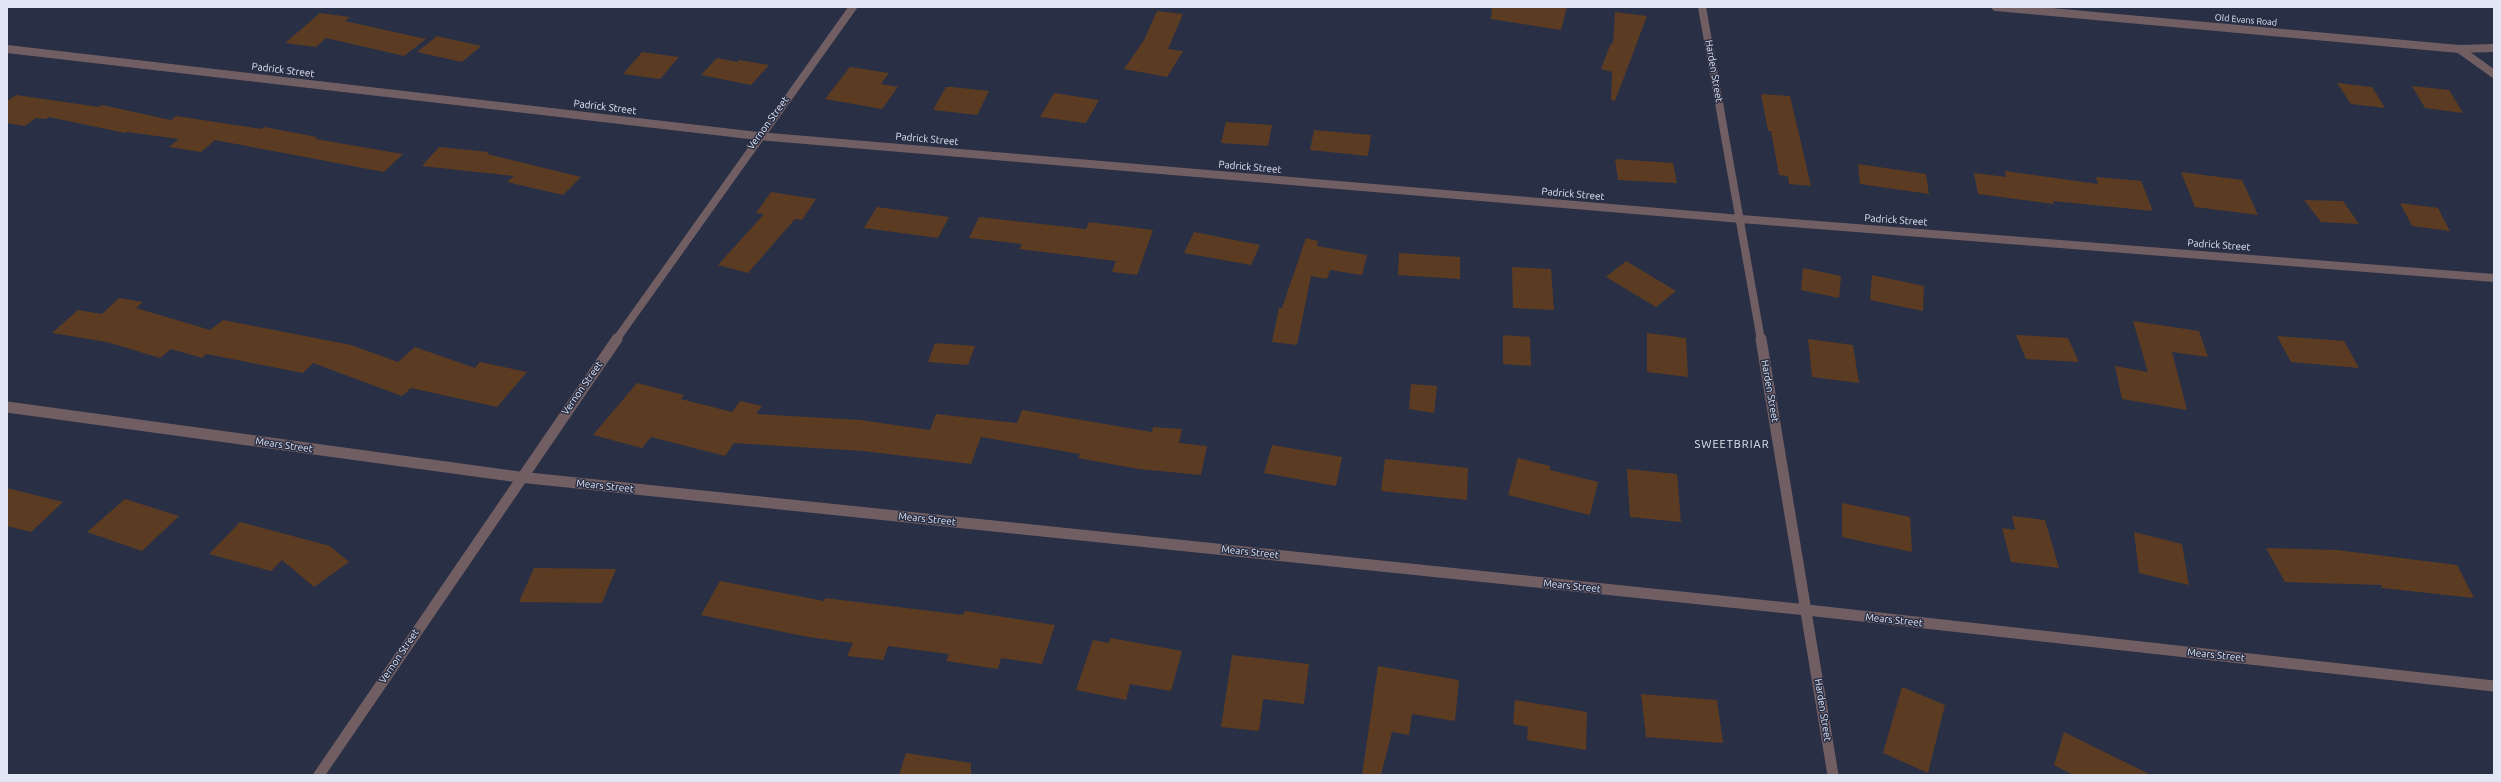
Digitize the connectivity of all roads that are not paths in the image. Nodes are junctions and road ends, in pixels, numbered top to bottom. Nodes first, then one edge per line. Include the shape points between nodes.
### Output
1 (853, 7) edge
2 (1702, 7) edge
3 (1996, 7) edge
4 (2494, 48) edge
5 (7, 49) edge
6 (2459, 49) junction
7 (2494, 74) edge
8 (758, 136) junction
9 (1742, 219) junction
10 (2494, 278) edge
11 (7, 407) edge
12 (519, 477) junction
13 (1807, 610) junction
14 (2494, 686) edge
15 (319, 775) edge
16 (1833, 775) edge

1 - 8 street, Vernon Street
2 - 9 street, Harden Street
3 - 6 street, Old Evans Road
4 - 6 street, Old Evans Road
5 - 8 street, Padrick Street
6 - 7 street
8 - 9 street, Padrick Street
8 - 12 street, Vernon Street
9 - 10 street, Padrick Street
9 - 13 street, Harden Street
11 - 12 street, Mears Street
12 - 13 street, Mears Street
12 - 15 street, Vernon Street
13 - 14 street, Mears Street
13 - 16 street, Harden Street

